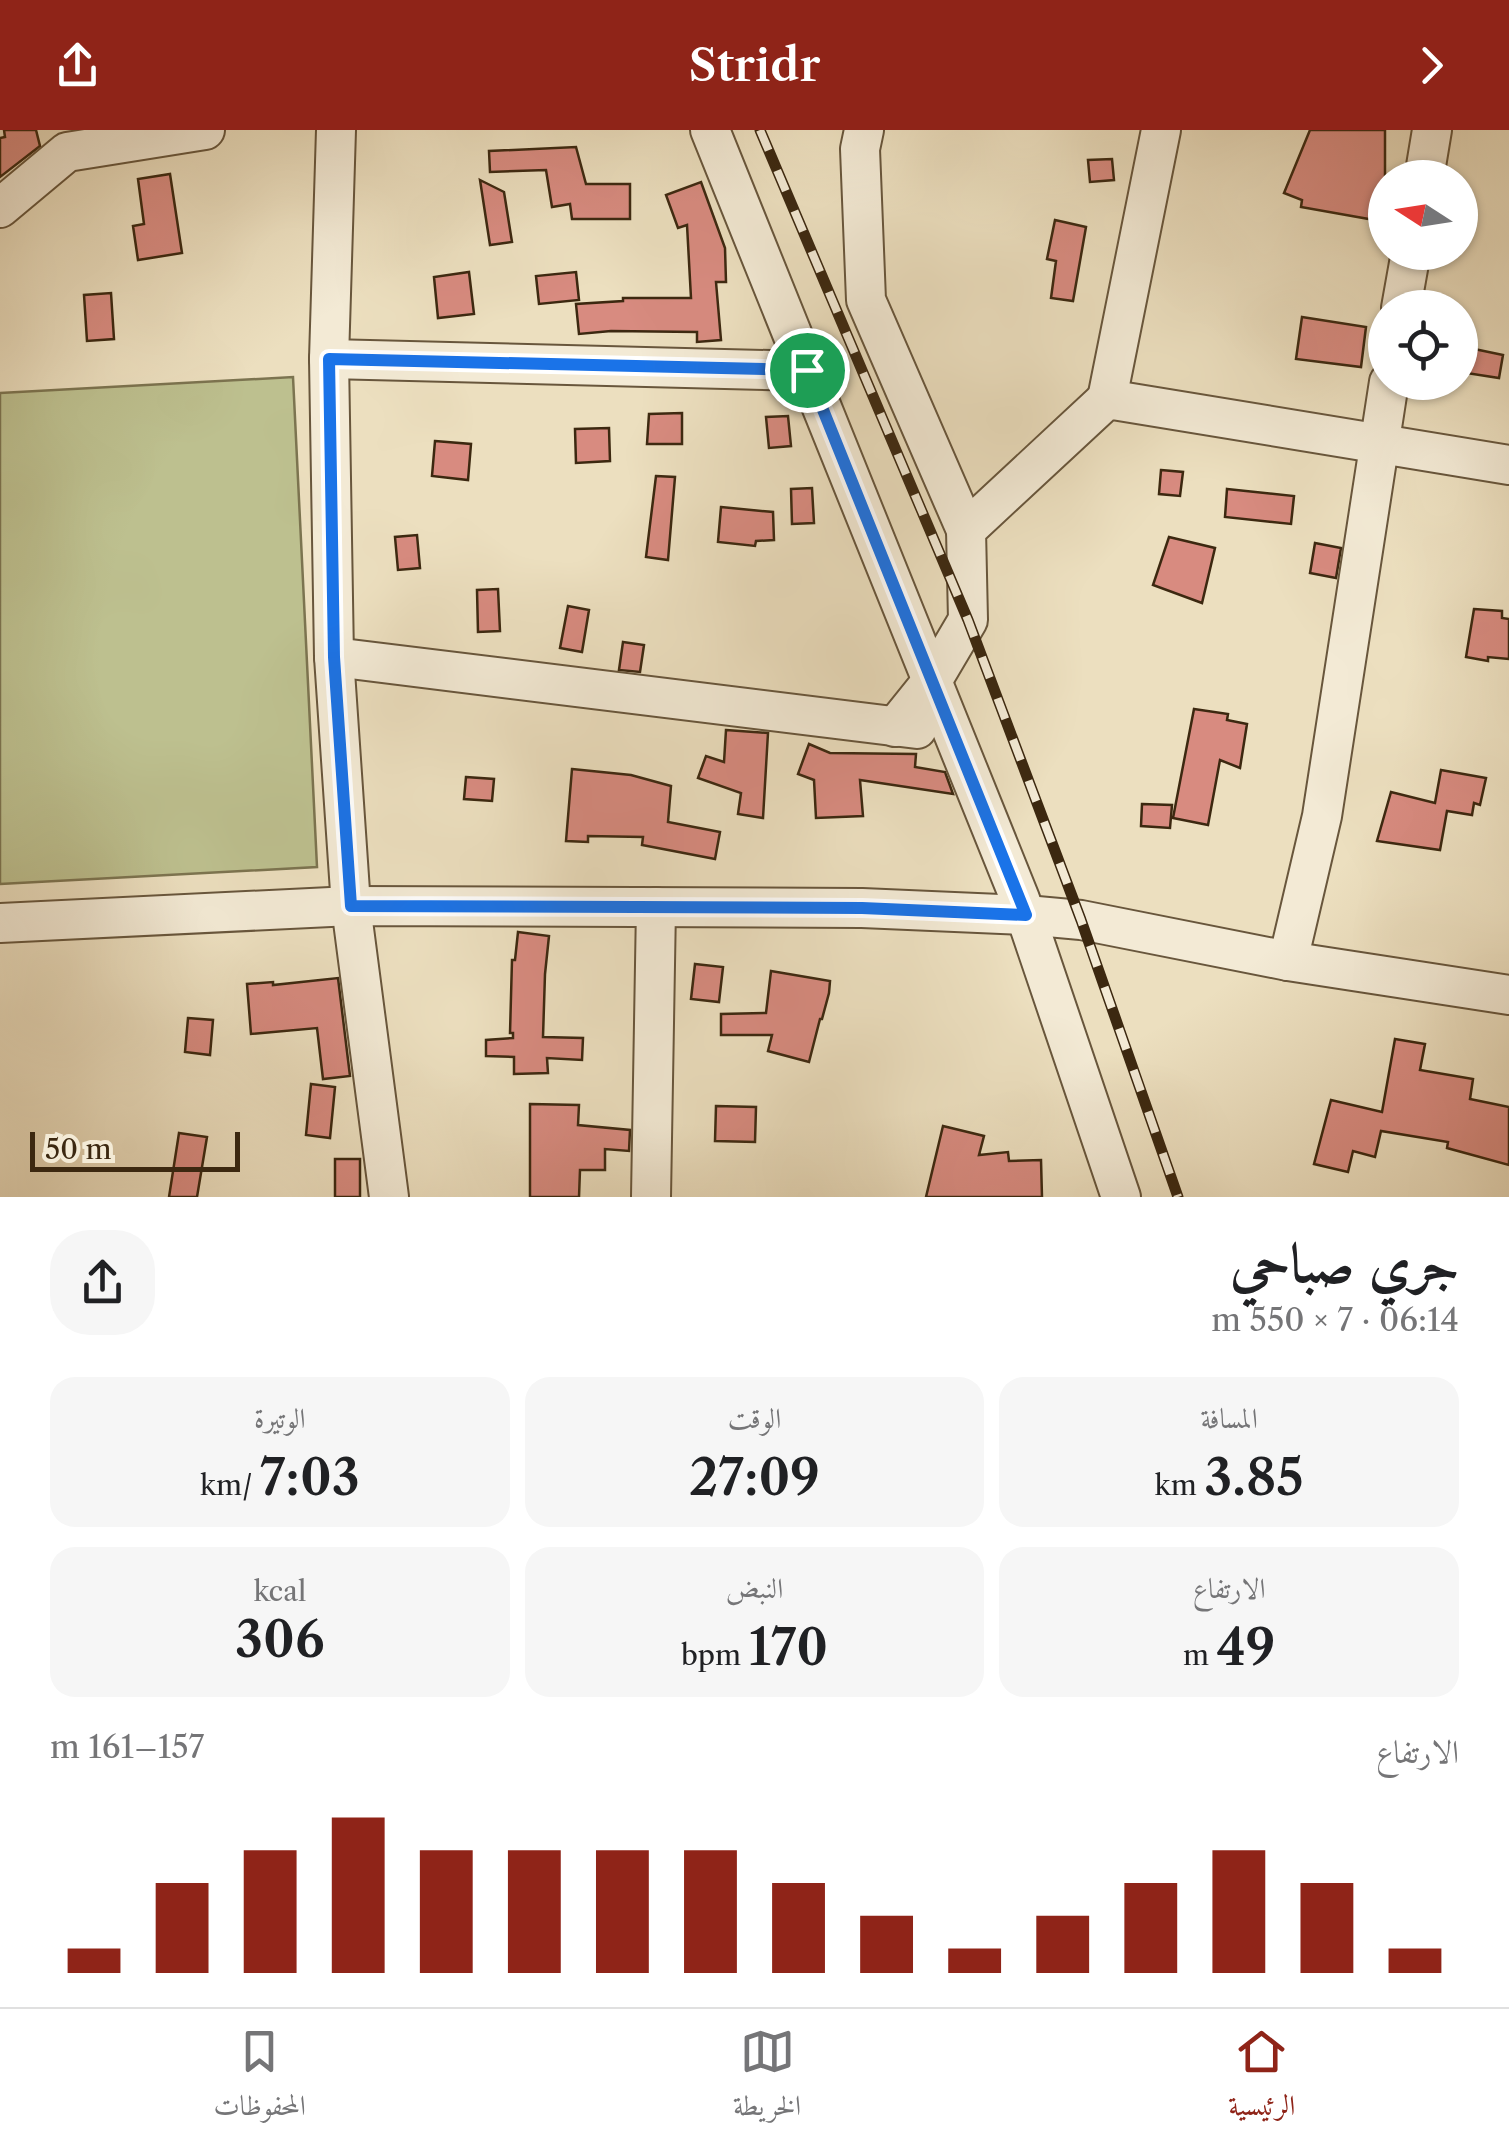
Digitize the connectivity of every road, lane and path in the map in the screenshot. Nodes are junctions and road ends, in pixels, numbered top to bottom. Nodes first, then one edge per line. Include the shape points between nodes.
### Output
1 (205, 130) edge
2 (336, 130) edge
3 (710, 130) edge
4 (864, 130) edge
5 (1161, 130) edge
6 (1432, 130) edge
7 (1427, 160) edge
8 (0, 208) edge
9 (329, 359) junction
10 (807, 370) junction
11 (1108, 399) junction
12 (1385, 400) edge
13 (1378, 443) junction
14 (1509, 465) edge
15 (966, 530) junction
16 (334, 657) junction
17 (932, 681) junction
18 (895, 726) junction
19 (954, 734) junction
20 (351, 906) junction
21 (656, 907) junction
22 (1026, 915) junction
23 (0, 923) edge
24 (1288, 960) junction
25 (1509, 994) edge
26 (389, 1197) edge
27 (651, 1197) edge
28 (1122, 1197) edge

1 - 8 street via 67,152
2 - 9 street
3 - 10 street
4 - 15 street via 866,300
5 - 11 street
6 - 7 street
9 - 10 street
9 - 16 street
10 - 17 street
11 - 13 street
11 - 15 street
12 - 13 street
13 - 14 street
13 - 24 street via 1322,816
15 - 17 street via 968,620
16 - 18 street
16 - 20 street
17 - 18 street
17 - 19 street
18 - 19 street
19 - 22 street
20 - 21 street
20 - 23 street
20 - 26 street
21 - 22 street
21 - 27 street
22 - 24 street
22 - 28 street
24 - 25 street

